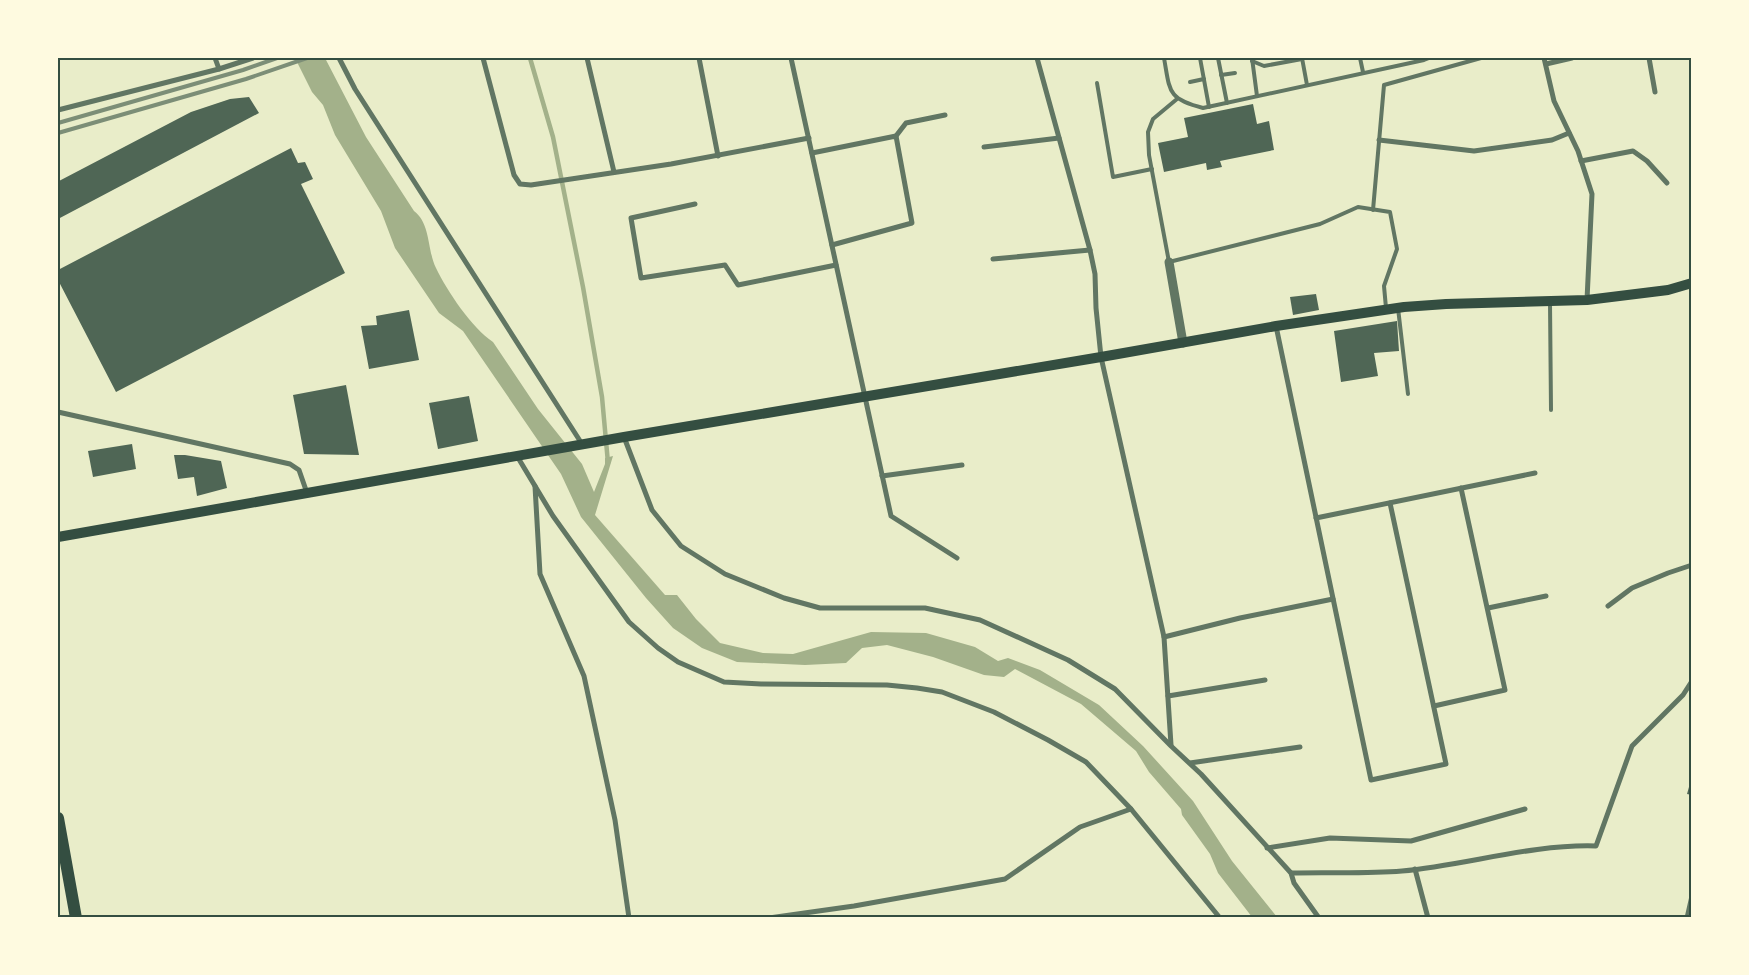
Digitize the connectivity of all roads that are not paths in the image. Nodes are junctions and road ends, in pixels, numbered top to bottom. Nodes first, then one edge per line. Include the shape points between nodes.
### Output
1 (215, 58) edge
2 (253, 58) edge
3 (339, 58) edge
4 (483, 58) edge
5 (587, 58) edge
6 (699, 58) edge
7 (791, 58) edge
8 (1037, 58) edge
9 (1165, 58) edge
10 (1200, 58) edge
11 (1218, 58) edge
12 (1302, 58) edge
13 (1360, 58) edge
14 (1429, 58) edge
15 (1481, 58) edge
16 (1544, 58) edge
17 (1572, 58) edge
18 (1650, 58) edge
19 (1252, 59) edge
20 (1412, 60) edge
21 (1546, 64) junction
22 (219, 69) junction
23 (1363, 72) junction
24 (1235, 73) dead end
25 (1221, 75) junction
26 (1204, 79) junction
27 (1190, 82) dead end
28 (1097, 83) dead end
29 (1307, 85) junction
30 (1655, 92) dead end
31 (1257, 96) junction
32 (1177, 99) junction
33 (1226, 103) junction
34 (1209, 107) junction
35 (58, 110) edge
36 (944, 115) dead end
37 (1569, 133) junction
38 (896, 136) junction
39 (809, 138) junction
40 (1059, 138) junction
41 (1379, 140) junction
42 (984, 147) dead end
43 (812, 153) junction
44 (718, 156) junction
45 (1581, 161) junction
46 (1152, 169) junction
47 (614, 172) junction
48 (1667, 183) dead end
49 (695, 204) dead end
50 (1373, 210) junction
51 (832, 245) junction
52 (1090, 250) junction
53 (994, 258) dead end
54 (1169, 262) junction
55 (836, 265) junction
56 (1690, 284) edge
57 (1550, 300) junction
58 (1587, 300) junction
59 (1398, 308) junction
60 (1387, 310) junction
61 (1276, 326) junction
62 (1183, 343) junction
63 (1101, 357) junction
64 (1408, 394) dead end
65 (864, 396) junction
66 (1551, 410) dead end
67 (58, 412) edge
68 (624, 437) junction
69 (582, 444) junction
70 (521, 455) junction
71 (962, 465) dead end
72 (1534, 473) dead end
73 (882, 476) junction
74 (535, 485) junction
75 (1461, 488) junction
76 (307, 493) junction
77 (1390, 503) junction
78 (1316, 518) junction
79 (58, 537) edge
80 (957, 558) dead end
81 (1692, 565) edge
82 (1546, 596) dead end
83 (1333, 599) junction
84 (1608, 606) dead end
85 (1488, 608) junction
86 (1164, 637) junction
87 (1265, 680) dead end
88 (1692, 681) edge
89 (1168, 696) junction
90 (1434, 706) junction
91 (1170, 746) junction
92 (1300, 747) dead end
93 (1190, 763) junction
94 (1131, 809) junction
95 (1525, 809) dead end
96 (58, 818) edge
97 (1267, 848) junction
98 (1415, 869) junction
99 (1291, 873) junction
100 (1692, 896) edge
101 (76, 918) edge
102 (629, 918) edge
103 (769, 918) edge
104 (1220, 918) edge
105 (1319, 918) edge
106 (1428, 918) edge
107 (1687, 918) edge

1 - 22 street
2 - 22 street
3 - 69 street via 355,89
4 - 47 street via 514,175 520,184
5 - 47 street
6 - 44 street
7 - 39 street
8 - 40 street
9 - 32 lane via 1168,83
10 - 26 lane
11 - 25 lane
12 - 19 lane via 1264,66
12 - 29 lane
13 - 23 lane
14 - 20 lane
15 - 41 lane via 1384,85
16 - 21 street
17 - 21 street
18 - 30 street
19 - 31 lane
20 - 23 lane
21 - 37 street via 1554,101
22 - 35 street
23 - 29 lane
24 - 25 lane
25 - 33 lane
26 - 27 lane
26 - 34 lane
28 - 46 lane via 1113,177
29 - 31 lane
31 - 33 lane
32 - 34 lane
32 - 46 lane via 1152,119 1148,132
33 - 34 lane
36 - 38 street via 906,123
37 - 41 street via 1552,140 1474,151
37 - 45 street
38 - 43 street
38 - 51 street via 912,223
39 - 43 street
39 - 44 street
40 - 42 street
40 - 52 street
41 - 50 lane
43 - 51 street
44 - 47 street
45 - 48 street via 1633,151 1648,160
45 - 58 street via 1592,194
46 - 54 lane
49 - 55 street via 631,218 641,278 725,266 738,285
50 - 54 lane via 1358,208 1320,224
50 - 60 lane via 1390,212 1397,249 1384,286
51 - 55 street
52 - 53 street
52 - 63 street via 1095,274
54 - 62 street
55 - 65 street
56 - 58 main road via 1668,290
57 - 58 main road
57 - 59 main road
57 - 66 lane
59 - 60 main road
59 - 64 lane
60 - 61 main road
61 - 62 main road
61 - 78 street
62 - 63 main road
63 - 65 main road
63 - 86 street
65 - 68 main road
65 - 73 street
67 - 76 street via 290,464 299,470
68 - 69 main road
68 - 91 street via 652,510 681,546 725,574 784,598 820,608 926,608 980,620 1068,660 1115,690
69 - 70 main road
70 - 74 street
70 - 76 main road
71 - 73 street
72 - 75 street
73 - 80 street via 891,516
74 - 94 street via 553,516 629,622 678,662 724,682 887,685 942,692 994,712 1086,762
74 - 102 street via 540,574 584,676 615,820
75 - 77 street
75 - 85 street
76 - 79 main road
77 - 78 street
77 - 90 street
78 - 83 street
81 - 84 street via 1632,588
82 - 85 street
83 - 86 street
83 - 90 street via 1371,780 1446,764
85 - 90 street via 1506,690
86 - 89 street
87 - 89 street
88 - 98 street via 1684,695 1632,746 1596,846 1505,854
89 - 91 street
91 - 93 street
92 - 93 street
93 - 97 street
94 - 103 street via 1080,827 1005,878
94 - 104 street
95 - 97 street via 1411,841 1330,838
96 - 101 highway
97 - 99 street
98 - 99 street
98 - 106 street
99 - 105 street via 1294,883
100 - 107 street

